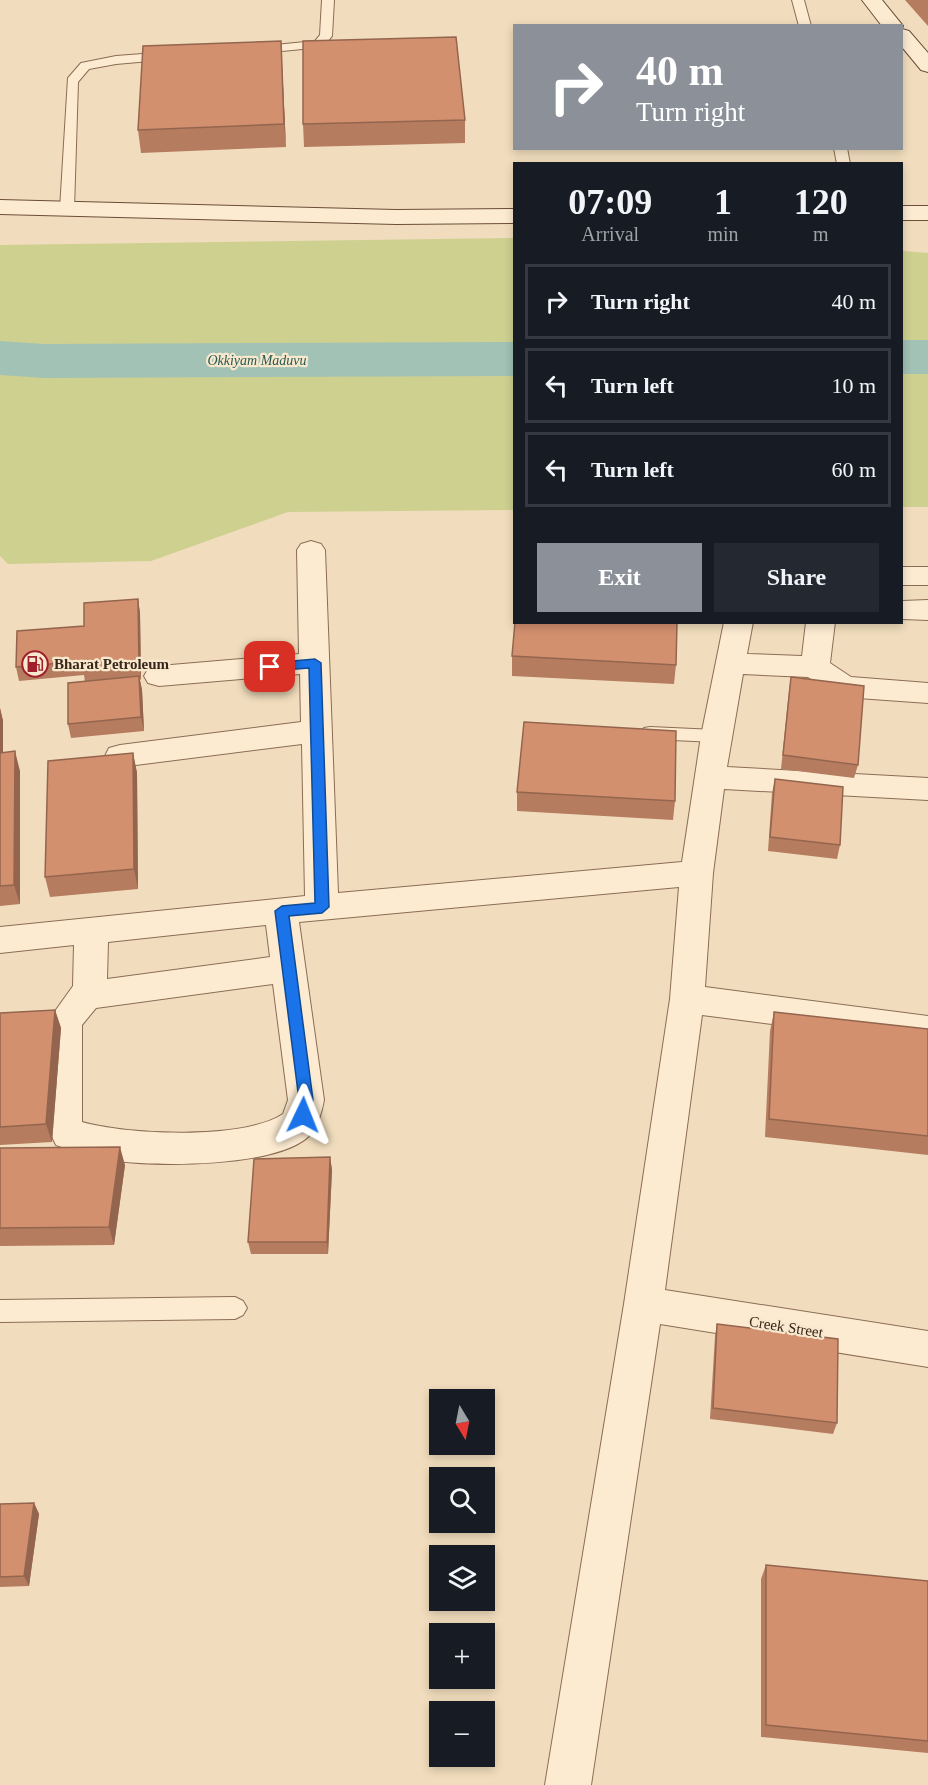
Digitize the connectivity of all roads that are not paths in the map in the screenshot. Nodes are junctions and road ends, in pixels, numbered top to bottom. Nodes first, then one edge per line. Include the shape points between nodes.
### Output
1 (328, 0) edge
2 (798, 0) edge
3 (872, 0) edge
4 (804, 24) edge
5 (891, 24) edge
6 (903, 36) edge
7 (240, 52) edge
8 (184, 56) edge
9 (928, 66) edge
10 (0, 207) edge
11 (66, 209) junction
12 (903, 213) edge
13 (928, 213) edge
14 (513, 216) edge
15 (312, 550) dead end
16 (903, 576) edge
17 (928, 576) edge
18 (903, 610) edge
19 (928, 610) edge
20 (739, 624) edge
21 (821, 624) edge
22 (315, 663) junction
23 (732, 663) junction
24 (815, 667) junction
25 (159, 676) dead end
26 (928, 693) edge
27 (316, 731) junction
28 (628, 732) edge
29 (716, 736) junction
30 (120, 756) edge
31 (711, 777) junction
32 (928, 789) edge
33 (697, 873) junction
34 (322, 907) junction
35 (282, 911) junction
36 (91, 931) junction
37 (0, 940) edge
38 (289, 968) junction
39 (88, 995) junction
40 (687, 999) junction
41 (928, 1030) edge
42 (644, 1304) junction
43 (235, 1308) dead end
44 (0, 1311) edge
45 (928, 1349) edge
46 (568, 1785) edge

1 - 7 lane via 326,36 319,44
2 - 4 lane
3 - 5 street
6 - 9 street
8 - 11 lane via 86,66 72,81
10 - 11 street
11 - 14 street
12 - 13 street
15 - 22 street
16 - 17 street
18 - 19 street
20 - 23 street
21 - 24 street
22 - 25 street
22 - 27 street
23 - 24 street
23 - 29 street
24 - 26 street via 844,687
27 - 30 street
27 - 34 street
28 - 29 lane
29 - 31 street
31 - 32 street
31 - 33 street
33 - 34 street
33 - 40 street
34 - 35 street
35 - 36 street
35 - 38 street
36 - 37 street
36 - 39 street
38 - 39 street
38 - 39 street via 306,1100 303,1115 295,1126 267,1139 235,1146 122,1146 69,1134 63,1122 65,1021
40 - 41 street
40 - 42 street
42 - 45 street, Creek Street
42 - 46 street
43 - 44 lane

